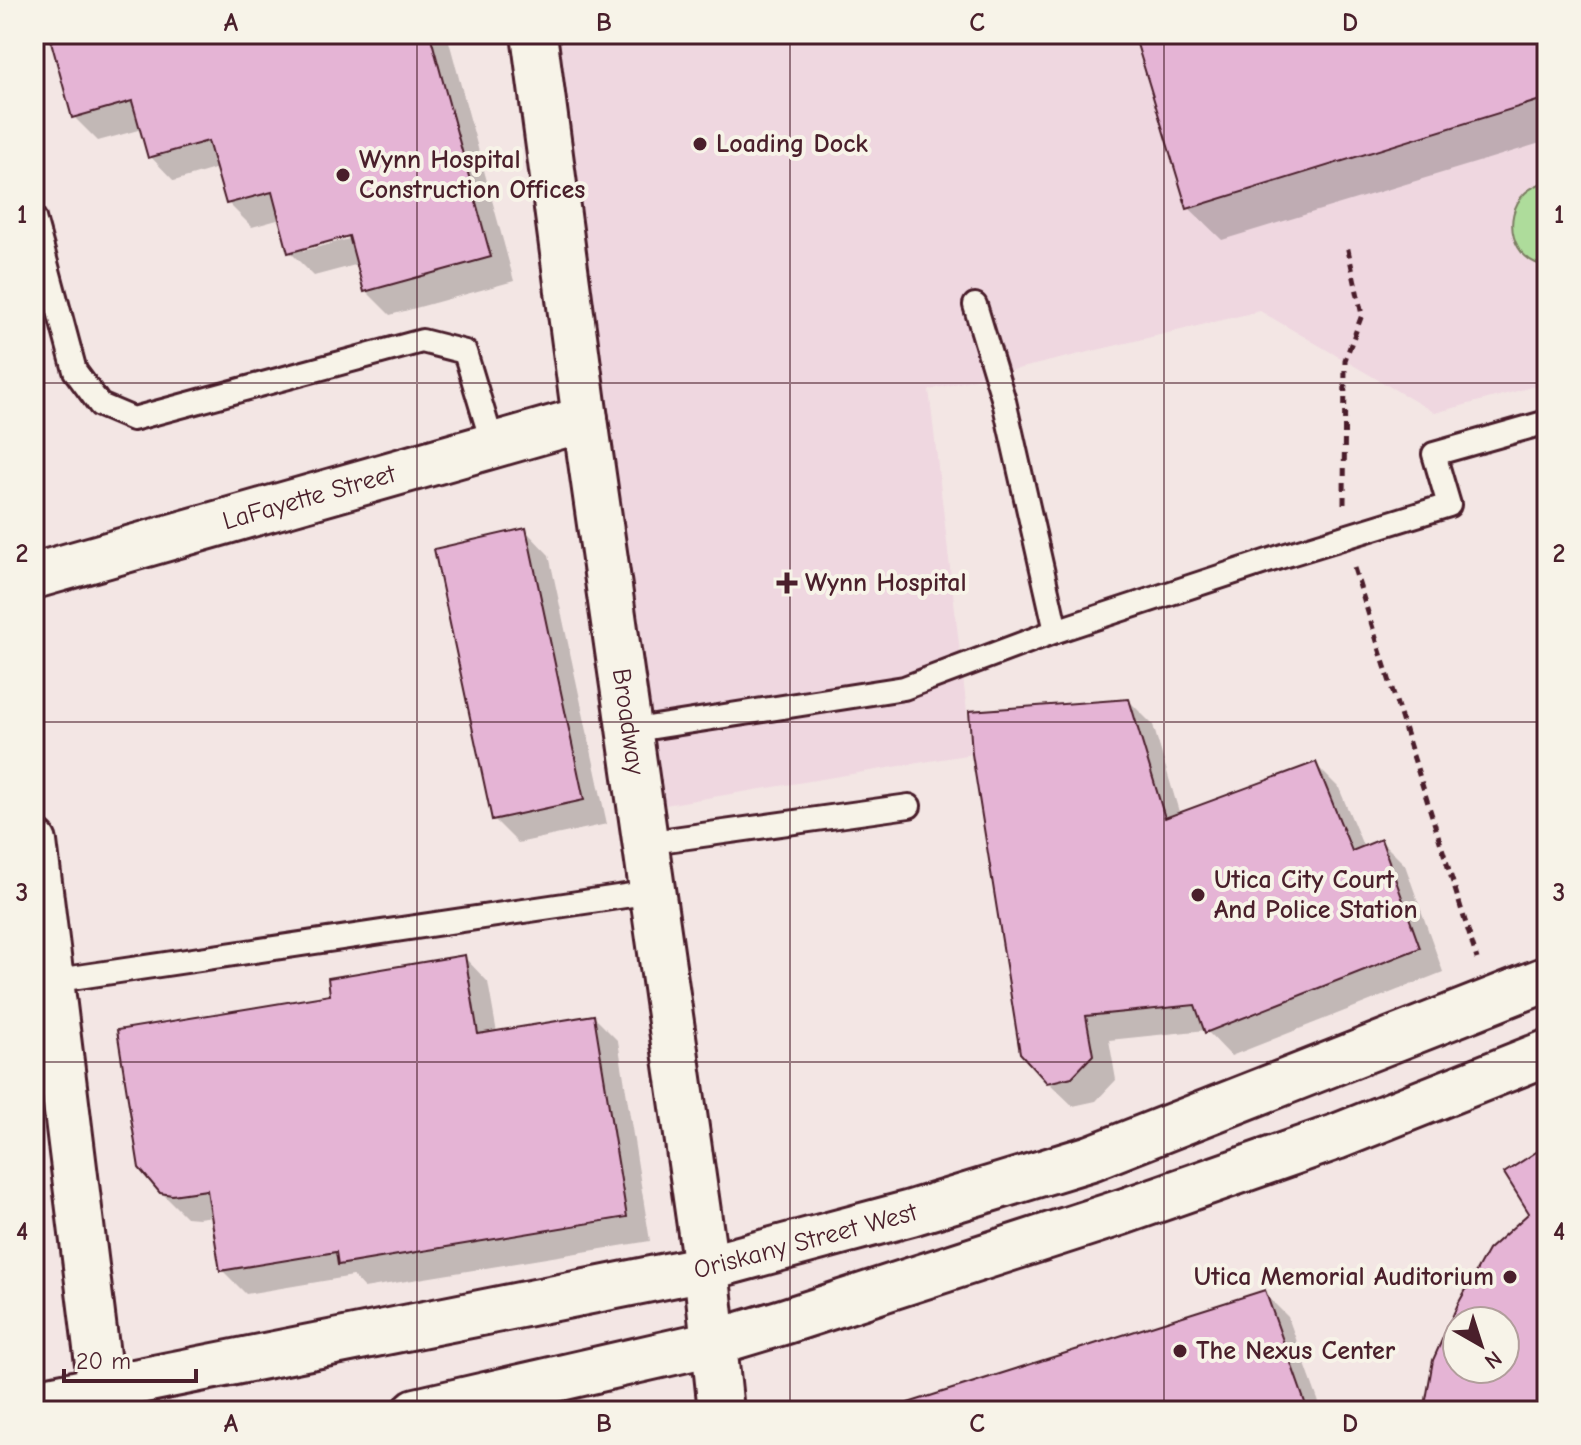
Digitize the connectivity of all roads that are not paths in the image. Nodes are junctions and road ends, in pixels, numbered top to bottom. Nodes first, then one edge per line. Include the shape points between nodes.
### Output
1 (534, 34) edge
2 (34, 218) edge
3 (975, 305) dead end
4 (585, 419) junction
5 (1547, 422) edge
6 (493, 445) junction
7 (34, 576) edge
8 (1056, 631) junction
9 (629, 731) junction
10 (909, 806) dead end
11 (34, 842) edge
12 (645, 843) junction
13 (652, 892) junction
14 (40, 935) edge
15 (1547, 979) edge
16 (51, 981) junction
17 (1547, 1053) edge
18 (706, 1268) junction
19 (713, 1343) junction
20 (101, 1388) junction
21 (34, 1402) edge
22 (416, 1411) edge
23 (721, 1411) edge

1 - 4 main road, Broadway
2 - 6 lane via 75,371 100,405 133,419 422,341 465,352
3 - 8 lane via 1004,401
4 - 6 main road, LaFayette Street
4 - 9 main road, Broadway
5 - 8 lane via 1434,454 1449,505
6 - 7 main road, LaFayette Street
8 - 9 lane via 904,688
9 - 12 main road, Broadway
10 - 12 lane
11 - 14 main road
12 - 13 main road, Broadway
13 - 16 lane
13 - 18 main road, Broadway
14 - 16 main road
15 - 18 main road, Oriskany Street West via 1091,1158
16 - 20 main road
17 - 19 main road via 1336,1137 1075,1229
18 - 19 main road, Broadway
18 - 20 main road, Oriskany Street West
19 - 22 main road
19 - 23 main road, Broadway
20 - 21 main road, Oriskany Street West

